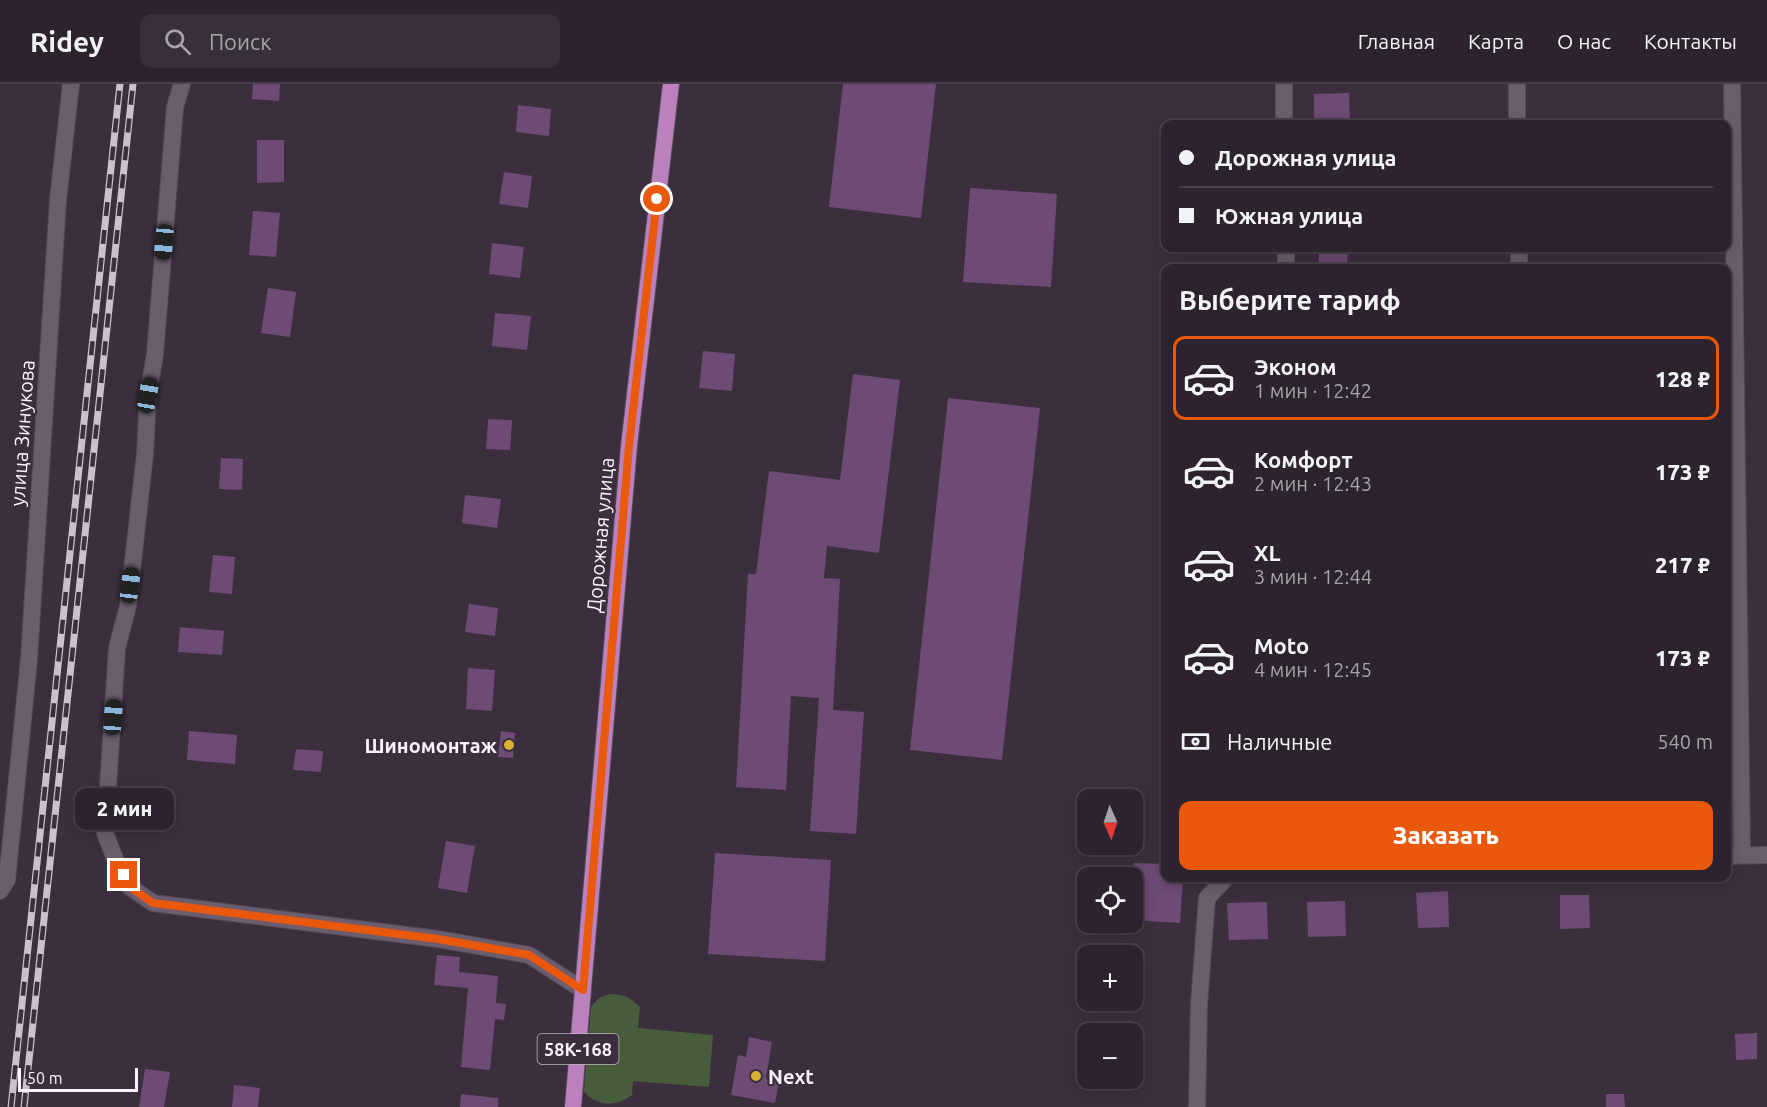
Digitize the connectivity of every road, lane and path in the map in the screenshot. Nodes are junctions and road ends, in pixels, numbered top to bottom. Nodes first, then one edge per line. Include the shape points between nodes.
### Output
1 (71, 84) edge
2 (182, 84) edge
3 (671, 84) edge
4 (1284, 84) edge
5 (1517, 84) edge
6 (1732, 84) edge
7 (1284, 120) edge
8 (1517, 120) edge
9 (1734, 855) edge
10 (1767, 855) edge
11 (1222, 882) edge
12 (0, 891) edge
13 (583, 990) junction
14 (573, 1107) edge
15 (1197, 1107) edge

1 - 12 street, улица Зинукова via 58,200 28,659 7,880
2 - 13 street via 175,107 155,354 128,606 117,648 105,833 117,864 130,887 153,903 438,939 529,955
3 - 13 main road, Дорожная улица / 58К-168 via 629,446
4 - 7 street
5 - 8 street
6 - 9 street
9 - 10 street
11 - 15 street via 1207,898
13 - 14 main road, 58К-168

